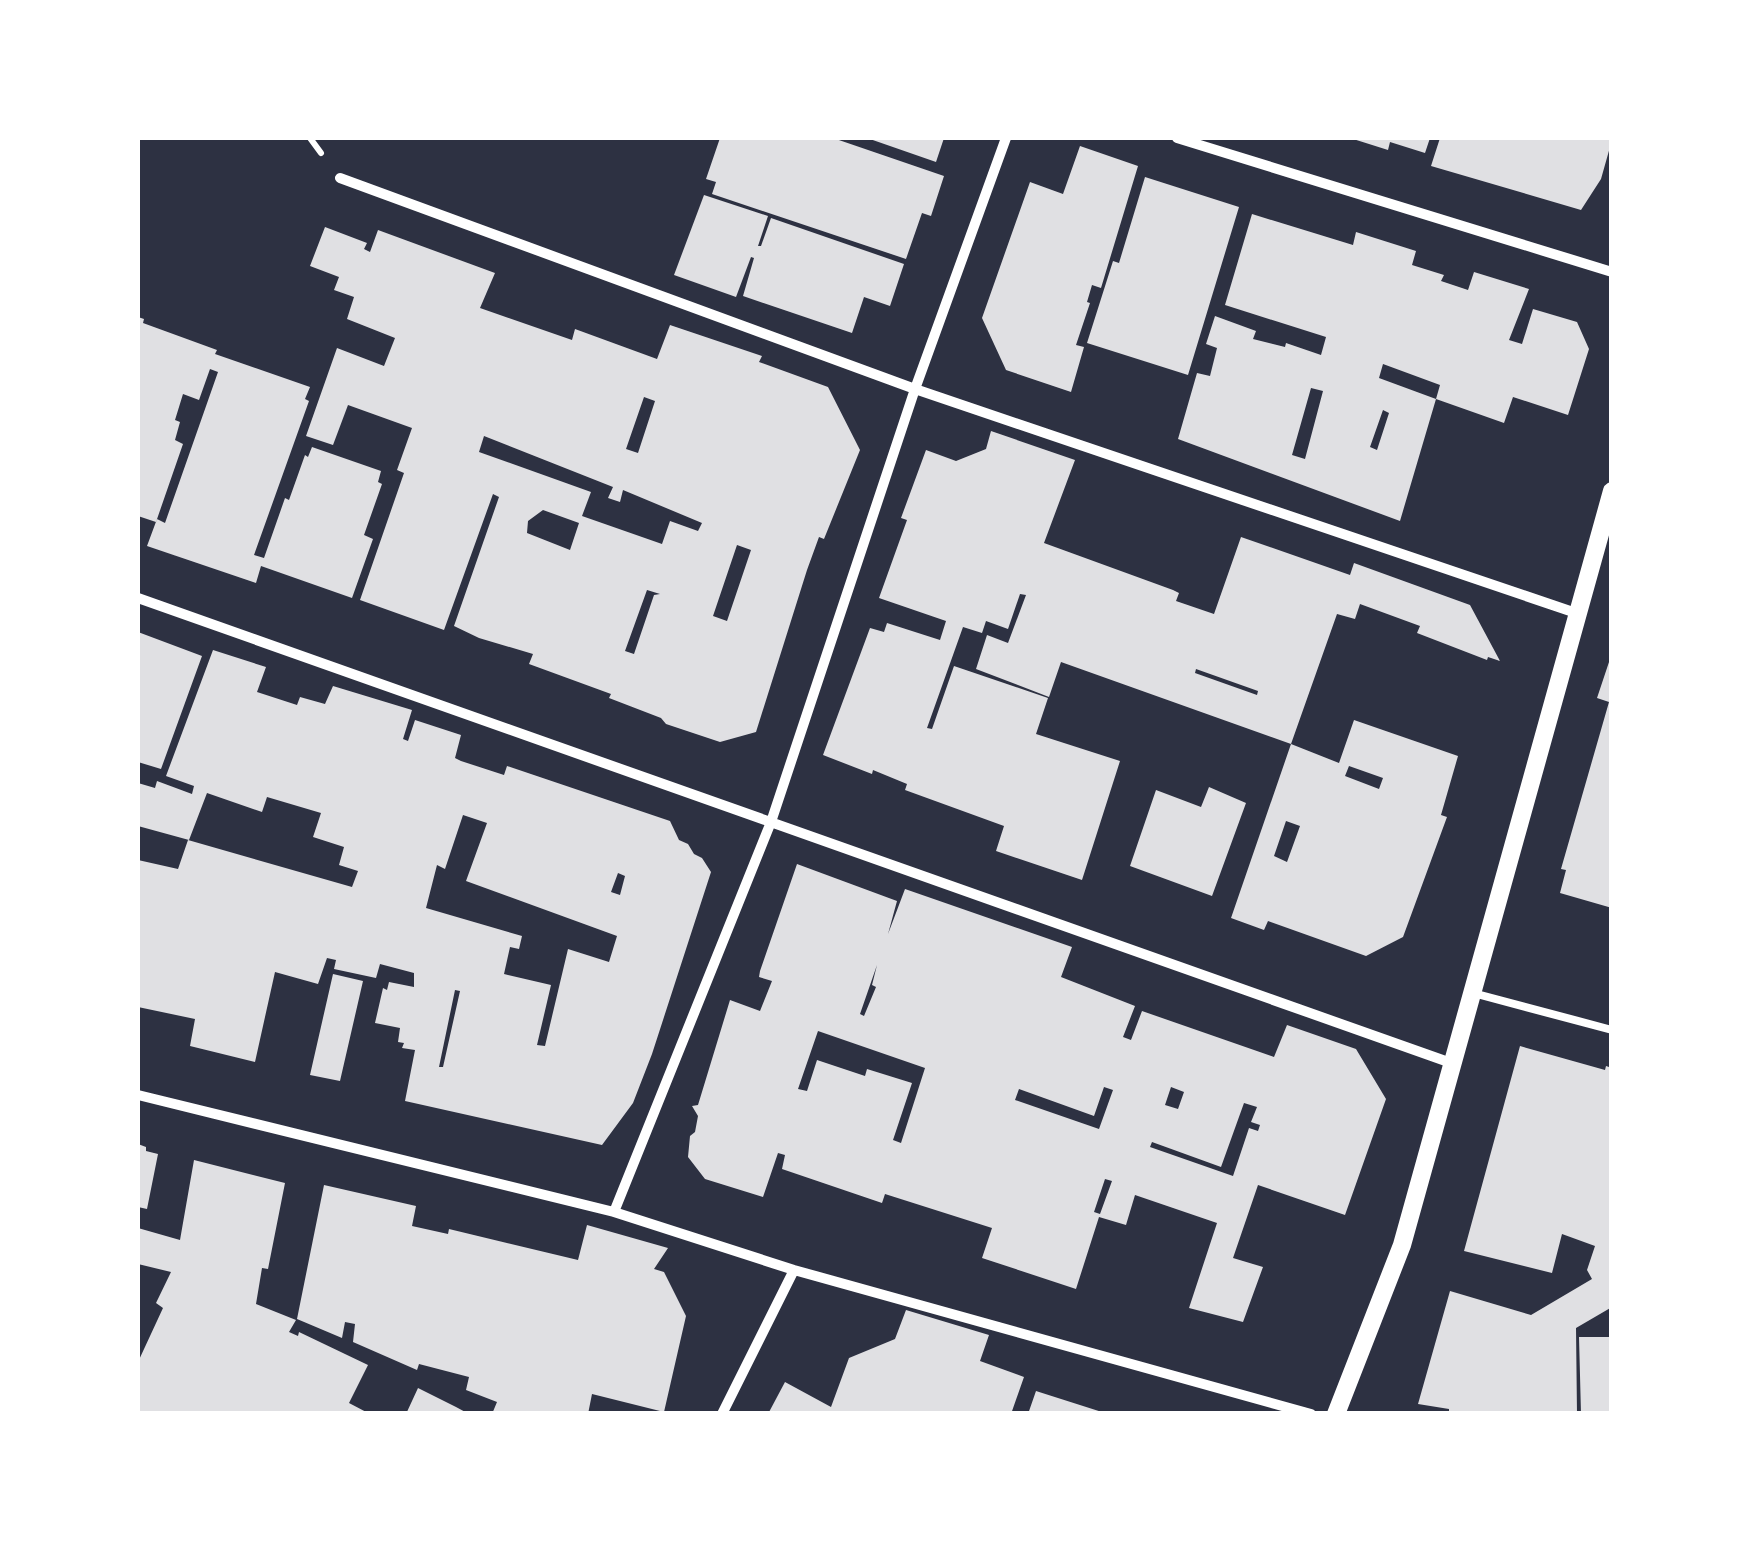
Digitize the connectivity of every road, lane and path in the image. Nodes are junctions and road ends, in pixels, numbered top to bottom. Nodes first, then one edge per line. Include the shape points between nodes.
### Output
1 (1006, 138) edge
2 (1177, 138) edge
3 (340, 178) dead end
4 (1612, 272) edge
5 (915, 390) junction
6 (1612, 491) edge
7 (138, 598) edge
8 (1576, 613) junction
9 (771, 822) junction
10 (1473, 993) junction
11 (1612, 1030) edge
12 (1454, 1064) junction
13 (138, 1095) edge
14 (614, 1212) junction
15 (794, 1270) junction
16 (722, 1414) edge
17 (1311, 1414) edge
18 (1336, 1414) edge

1 - 5 street
2 - 4 street
3 - 5 street
5 - 8 street
5 - 9 street
6 - 8 street
7 - 9 street
8 - 10 street
9 - 12 street
9 - 14 street
10 - 11 lane
10 - 12 street
12 - 18 street via 1402,1245
13 - 14 street
14 - 15 street
15 - 16 street
15 - 17 street

